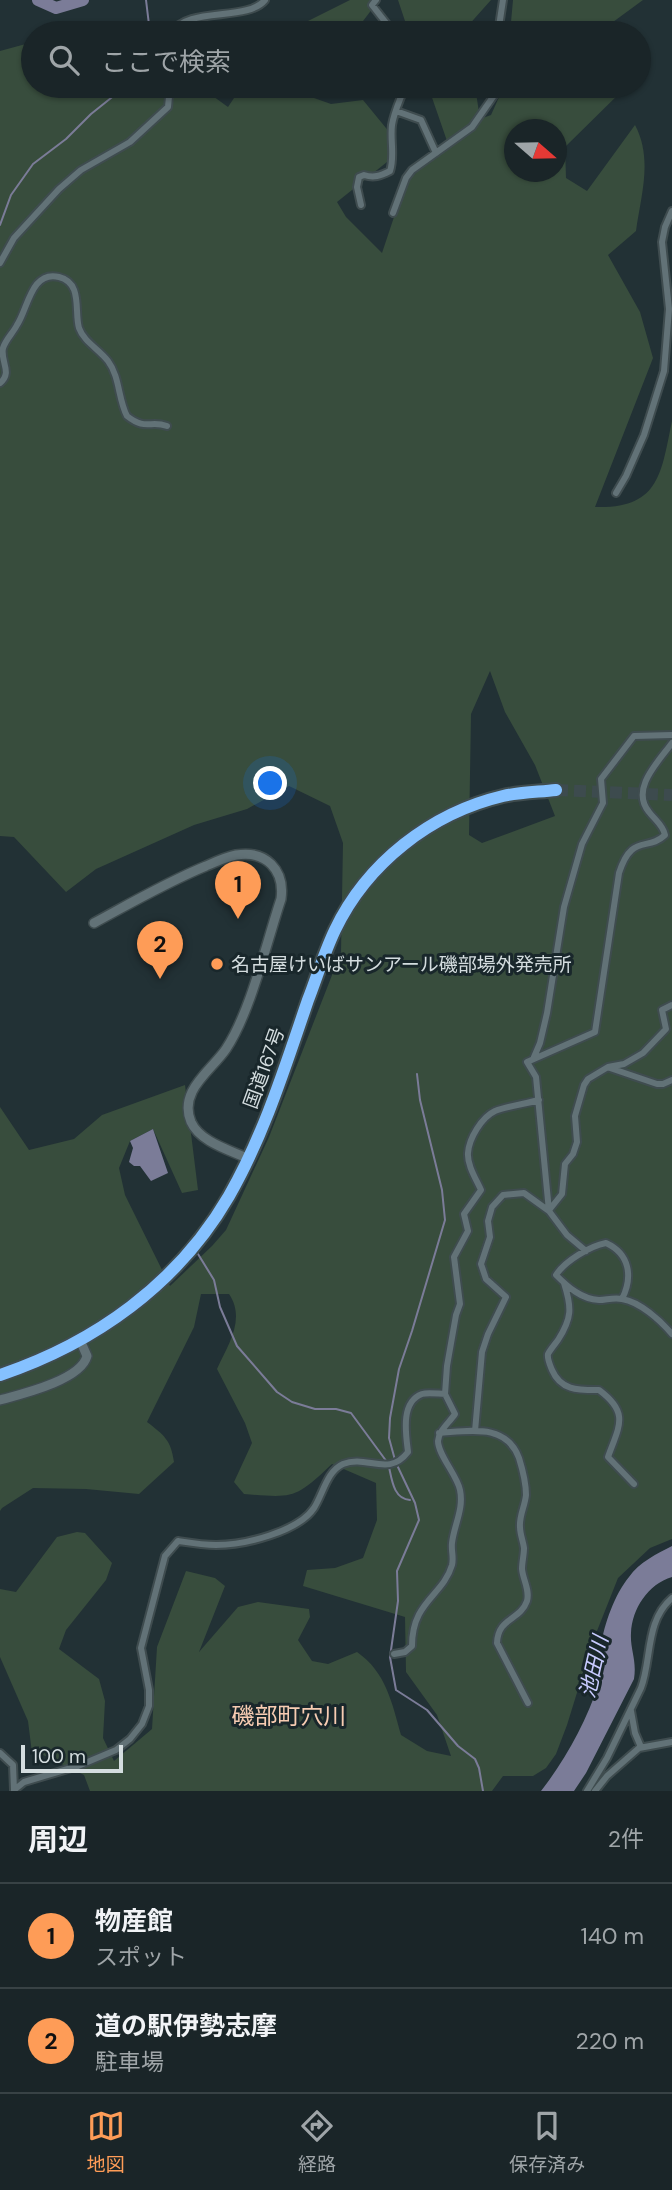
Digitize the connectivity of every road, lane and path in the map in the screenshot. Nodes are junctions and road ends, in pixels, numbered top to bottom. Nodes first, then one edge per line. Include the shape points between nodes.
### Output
1 (265, 0) edge
2 (376, 0) edge
3 (503, 0) edge
4 (190, 21) edge
5 (385, 21) edge
6 (500, 21) edge
7 (168, 98) edge
8 (401, 98) edge
9 (492, 98) edge
10 (396, 111) junction
11 (436, 153) junction
12 (360, 205) dead end
13 (672, 211) edge
14 (393, 213) dead end
15 (0, 263) edge
16 (0, 383) edge
17 (167, 426) dead end
18 (616, 493) dead end
19 (672, 735) edge
20 (672, 743) edge
21 (556, 790) tunnel mouth
22 (94, 923) dead end
23 (672, 1004) edge
24 (534, 1057) junction
25 (608, 1067) junction
26 (672, 1080) edge
27 (539, 1100) junction
28 (248, 1159) junction
29 (549, 1211) junction
30 (586, 1251) junction
31 (564, 1283) junction
32 (622, 1299) junction
33 (672, 1334) edge
34 (80, 1340) junction
35 (0, 1375) edge
36 (445, 1394) junction
37 (0, 1400) edge
38 (475, 1431) junction
39 (439, 1433) junction
40 (635, 1484) dead end
41 (672, 1598) edge
42 (394, 1654) dead end
43 (528, 1703) dead end
44 (631, 1709) junction
45 (672, 1742) edge
46 (641, 1747) junction
47 (0, 1753) edge
48 (14, 1790) edge
49 (587, 1791) edge
50 (595, 1791) edge

1 - 4 street via 251,8
2 - 5 street via 372,5
3 - 6 street
7 - 15 street via 167,107 130,142 81,170 59,189 14,238
8 - 10 street
9 - 11 street via 472,127
10 - 11 street via 421,120
10 - 12 street via 390,171 359,177
11 - 14 street via 412,170
13 - 18 street via 662,242 668,309 664,371 644,435
16 - 17 street via 7,372 4,345 34,288 45,277 57,276 75,292 79,329 111,366 127,416 145,426
19 - 24 street via 634,736 601,779 603,803 582,844 564,907 547,1013
20 - 24 street via 642,793 645,807 665,835 635,847 619,873 595,1032
21 - 28 highway, 国道167号 via 505,796 456,812 407,842 367,880 327,948
22 - 28 street via 179,877 236,855 259,856 277,869 281,899 242,1018 188,1102 198,1132
23 - 25 street via 662,1010 666,1029 649,1048 624,1064
24 - 27 street via 527,1063 536,1077
25 - 26 street via 657,1084
25 - 29 street via 584,1085 575,1116 578,1142 565,1164 562,1194
27 - 29 street
27 - 36 street via 493,1112 482,1121 468,1153 481,1190 464,1214 468,1230 454,1257 460,1304
28 - 34 highway, 国道167号 via 200,1239 168,1276 125,1312
29 - 30 street via 567,1236
29 - 38 street via 524,1193 503,1195 492,1207 490,1237 481,1264 486,1279 506,1297 482,1352
30 - 31 street via 560,1268 556,1275
30 - 32 street via 606,1243 623,1257 629,1271
31 - 32 street via 597,1300
31 - 40 street via 571,1305 567,1326 548,1361 562,1385 599,1390 616,1405 620,1428 608,1457
32 - 33 street via 650,1314
34 - 35 highway, 国道167号
34 - 37 street via 87,1356 82,1367 48,1385
36 - 39 street via 455,1414
36 - 48 street via 422,1394 413,1401 405,1422 408,1452 401,1460 383,1466 364,1461 344,1463 333,1471 308,1517 295,1525 229,1544 178,1541 165,1556 141,1648 149,1690 142,1724 116,1750 24,1782
38 - 39 street
38 - 43 street via 504,1436 517,1452 526,1481 520,1522 528,1597 522,1611 504,1622 496,1643
39 - 42 street via 438,1445 460,1489 452,1564 421,1609 412,1646
41 - 44 street via 651,1636 646,1676
44 - 46 street
44 - 49 street
45 - 46 street
46 - 50 street
47 - 48 street via 13,1765

